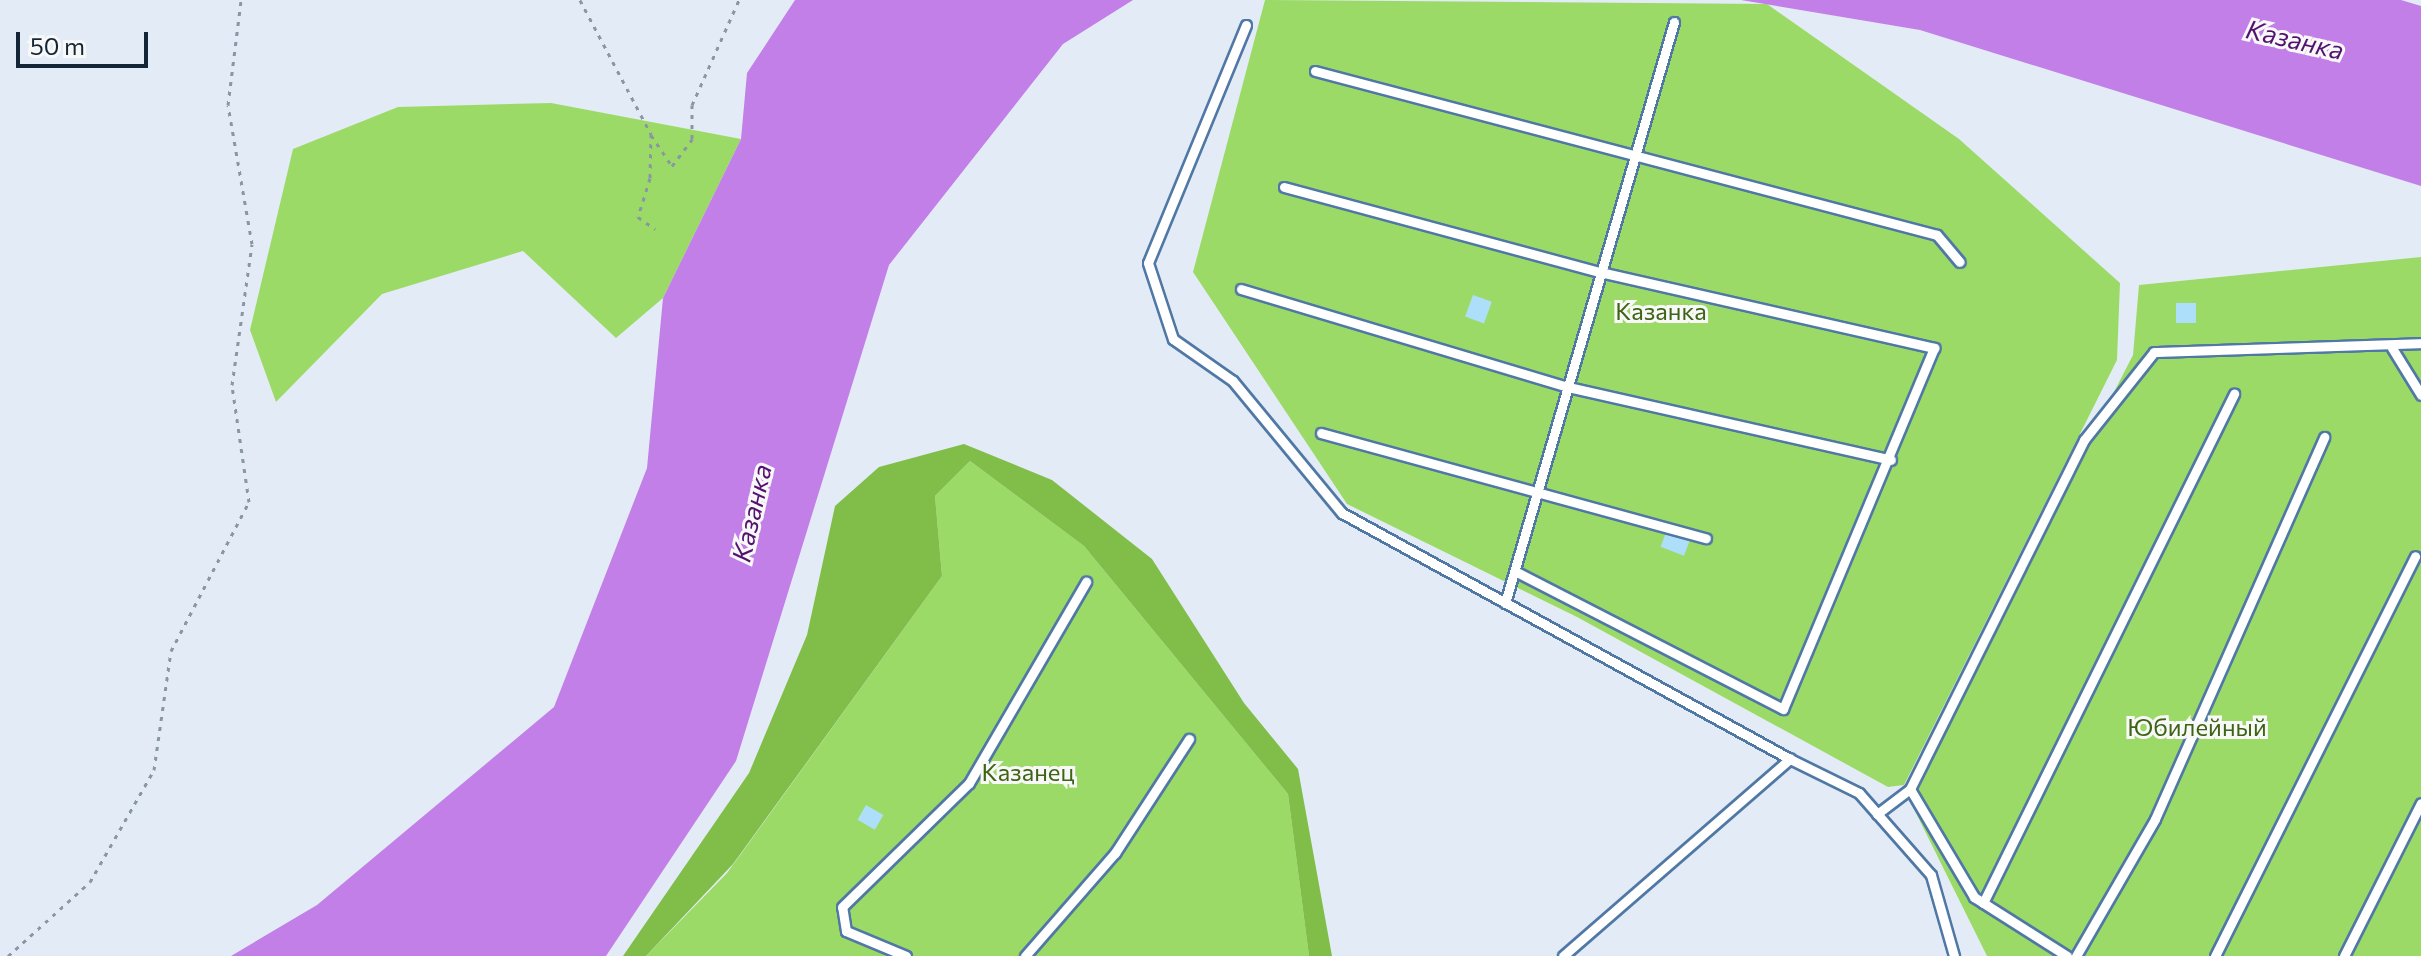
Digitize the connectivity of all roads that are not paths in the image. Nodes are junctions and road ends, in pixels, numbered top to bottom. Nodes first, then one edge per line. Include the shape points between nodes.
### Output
1 (1674, 22) dead end
2 (1246, 25) dead end
3 (1315, 71) dead end
4 (1633, 160) junction
5 (1284, 187) dead end
6 (1960, 262) dead end
7 (1600, 272) junction
8 (1241, 289) dead end
9 (2421, 343) edge
10 (2392, 348) junction
11 (1568, 387) junction
12 (2234, 394) dead end
13 (2421, 395) edge
14 (1321, 433) dead end
15 (2324, 437) dead end
16 (1891, 460) junction
17 (1531, 495) junction
18 (1706, 538) dead end
19 (2415, 556) dead end
20 (1515, 571) junction
21 (1086, 582) dead end
22 (1505, 603) junction
23 (1189, 739) dead end
24 (1790, 759) junction
25 (1910, 789) junction
26 (2421, 803) edge
27 (1877, 814) junction
28 (1983, 903) junction
29 (906, 956) edge
30 (1025, 956) edge
31 (1563, 956) edge
32 (1954, 956) edge
33 (2067, 956) edge
34 (2076, 956) edge
35 (2215, 956) edge
36 (2344, 956) edge

1 - 4 lane
2 - 22 lane via 1148,263 1173,339 1233,381 1342,513
3 - 4 lane
4 - 6 lane via 1937,235
4 - 7 lane
5 - 7 lane
7 - 11 lane
7 - 16 lane via 1934,348
8 - 11 lane
9 - 10 lane
10 - 13 lane
10 - 25 lane via 2154,352 2084,440
11 - 16 lane
11 - 17 lane
12 - 28 lane
14 - 17 lane
15 - 34 lane via 2155,819
16 - 20 lane via 1783,709
17 - 18 lane
17 - 20 lane
19 - 35 lane
20 - 22 lane
21 - 29 lane via 969,783 842,907 846,931
22 - 24 lane
23 - 30 lane via 1115,853
24 - 27 lane via 1859,793
24 - 31 lane
25 - 27 lane
25 - 28 lane
26 - 36 lane
27 - 32 lane via 1931,875
28 - 33 lane

